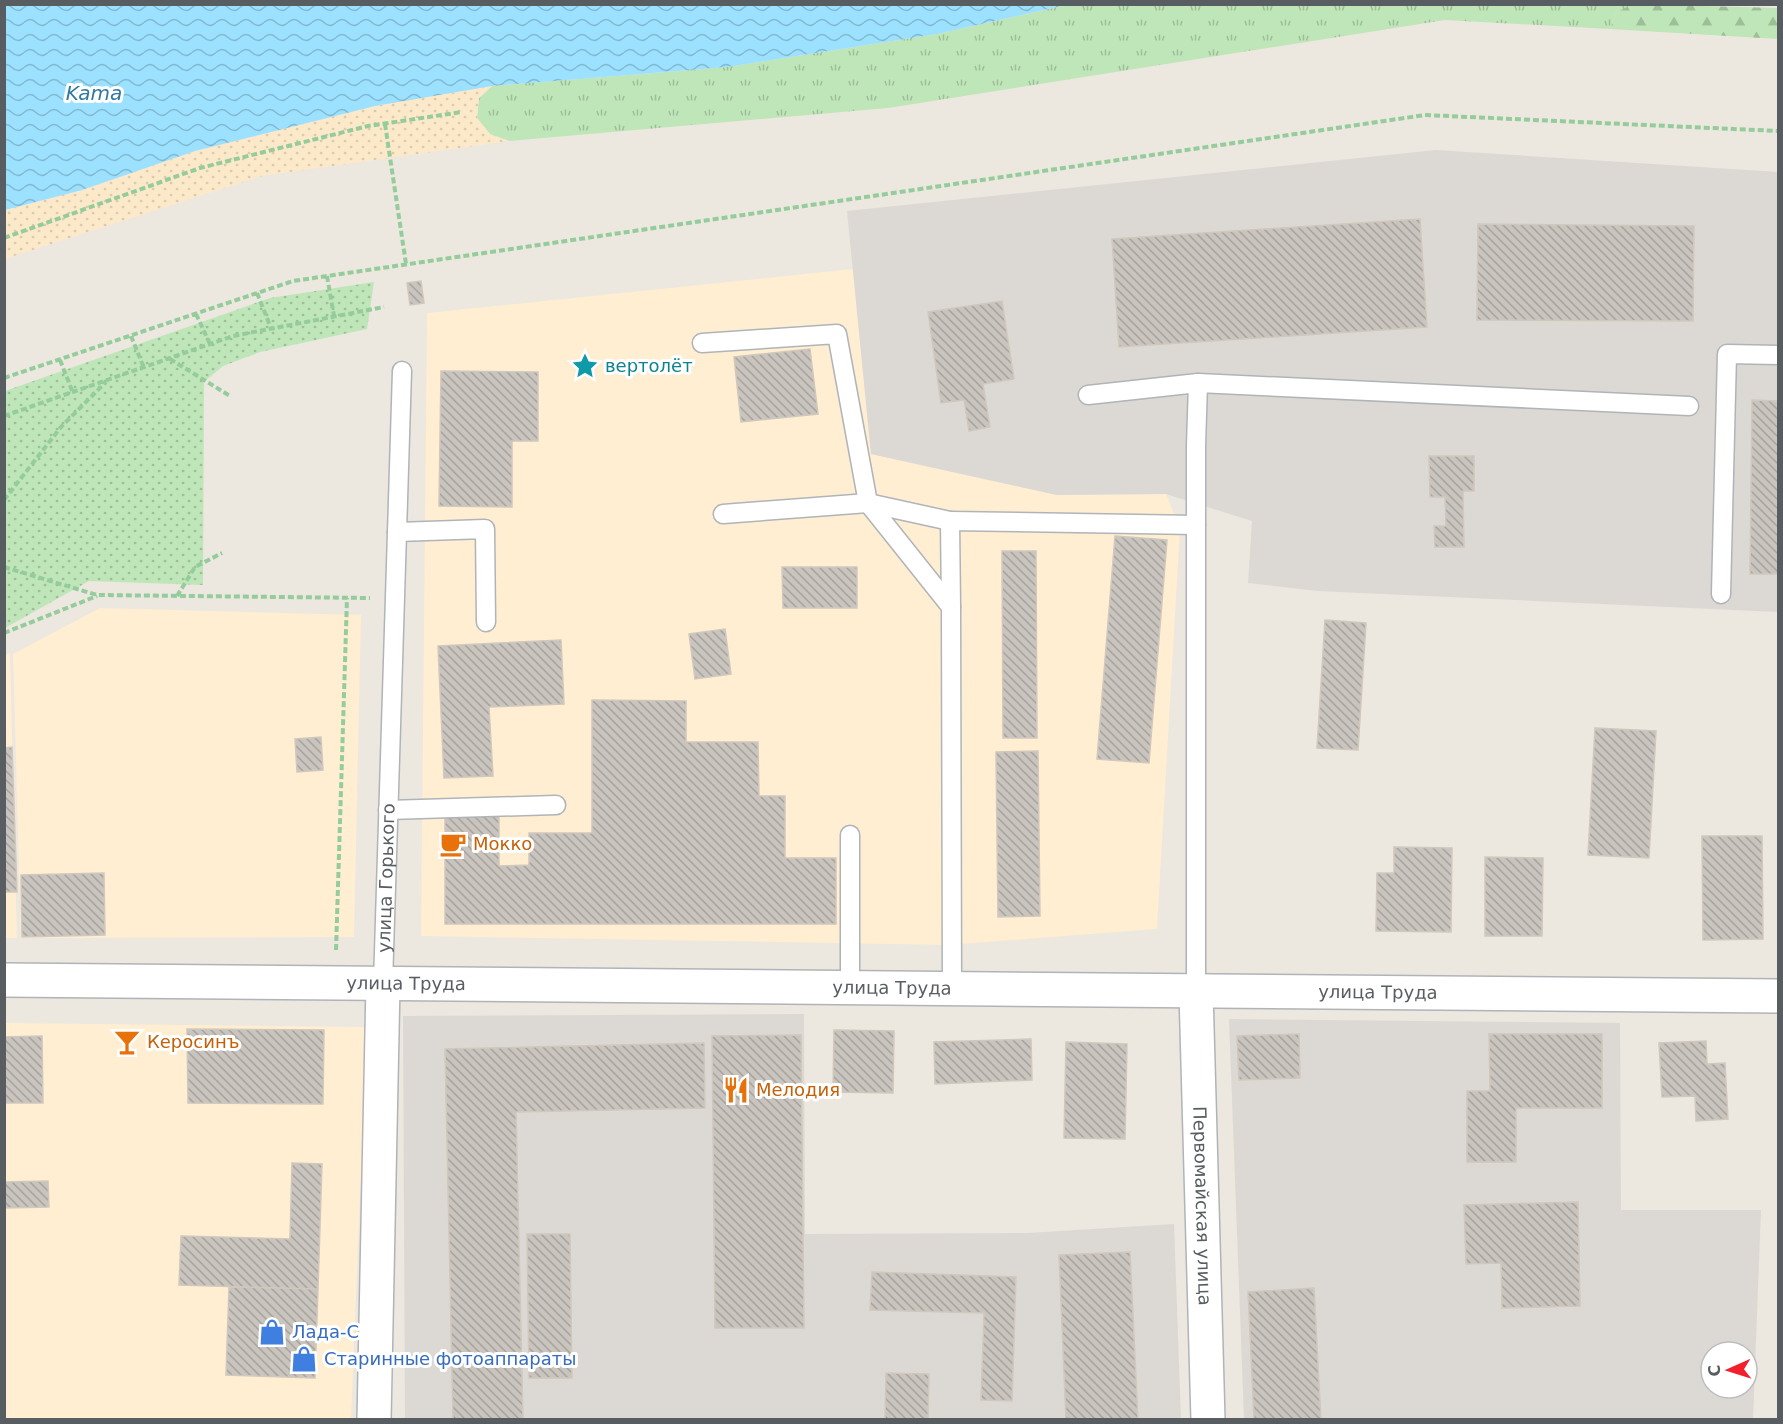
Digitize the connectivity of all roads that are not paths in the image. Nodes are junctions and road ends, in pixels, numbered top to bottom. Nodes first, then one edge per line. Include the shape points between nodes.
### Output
1 (702, 343) dead end
2 (1779, 355) edge
3 (402, 371) dead end
4 (1198, 383) junction
5 (1088, 395) dead end
6 (1689, 406) dead end
7 (868, 503) junction
8 (723, 514) dead end
9 (950, 521) junction
10 (1196, 525) junction
11 (397, 532) junction
12 (1721, 594) dead end
13 (951, 607) junction
14 (486, 622) dead end
15 (555, 805) dead end
16 (388, 810) junction
17 (850, 835) dead end
18 (4, 980) edge
19 (383, 984) junction
20 (850, 988) junction
21 (952, 990) junction
22 (1196, 992) junction
23 (1779, 996) edge
24 (374, 1419) edge
25 (1208, 1419) edge

1 - 7 lane via 837,334
2 - 12 lane via 1727,354
3 - 11 lane, улица Горького
4 - 5 lane
4 - 6 lane
4 - 10 lane
7 - 8 lane
7 - 9 lane
7 - 13 lane
9 - 10 lane
9 - 13 lane
10 - 22 lane
11 - 14 lane via 485,529
11 - 16 lane, улица Горького
13 - 21 lane
15 - 16 lane
16 - 19 lane, улица Горького
17 - 20 lane
18 - 19 street, улица Труда
19 - 20 street, улица Труда
19 - 24 street, улица Горького
20 - 21 street, улица Труда
21 - 22 street, улица Труда
22 - 23 street, улица Труда
22 - 25 street, Первомайская улица

